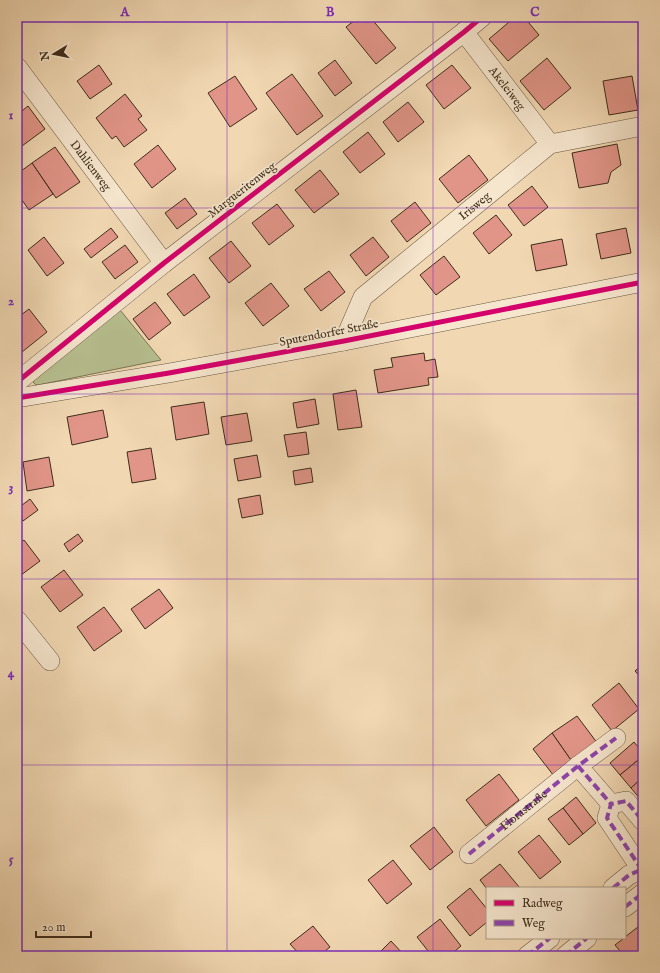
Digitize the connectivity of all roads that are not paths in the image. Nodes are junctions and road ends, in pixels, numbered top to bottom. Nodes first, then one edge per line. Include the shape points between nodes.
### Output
1 (482, 17) edge
2 (464, 32) junction
3 (17, 67) edge
4 (643, 126) edge
5 (550, 144) junction
6 (164, 263) junction
7 (643, 282) edge
8 (344, 341) junction
9 (17, 382) edge
10 (17, 398) edge
11 (17, 620) edge
12 (50, 661) dead end
13 (616, 738) dead end
14 (578, 766) junction
15 (611, 804) junction
16 (643, 821) edge
17 (469, 854) dead end
18 (642, 870) edge
19 (614, 887) edge
20 (643, 893) edge
21 (626, 906) edge
22 (549, 939) edge
23 (586, 939) edge
24 (527, 956) edge
25 (565, 956) edge

1 - 2 street, Margueritenweg
2 - 5 street, Akeleiweg
2 - 6 street, Margueritenweg
3 - 6 street, Dahlienweg
4 - 5 street, Irisweg
5 - 8 street, Irisweg via 363,297
6 - 9 street, Margueritenweg
7 - 8 street, Sputendorfer Straße
8 - 10 street, Sputendorfer Straße
11 - 12 street
13 - 14 street, Florastraße
14 - 15 street
14 - 17 street, Florastraße
15 - 16 street via 626,801
15 - 18 street via 608,818
18 - 19 street
20 - 21 street
22 - 24 street
23 - 25 street

